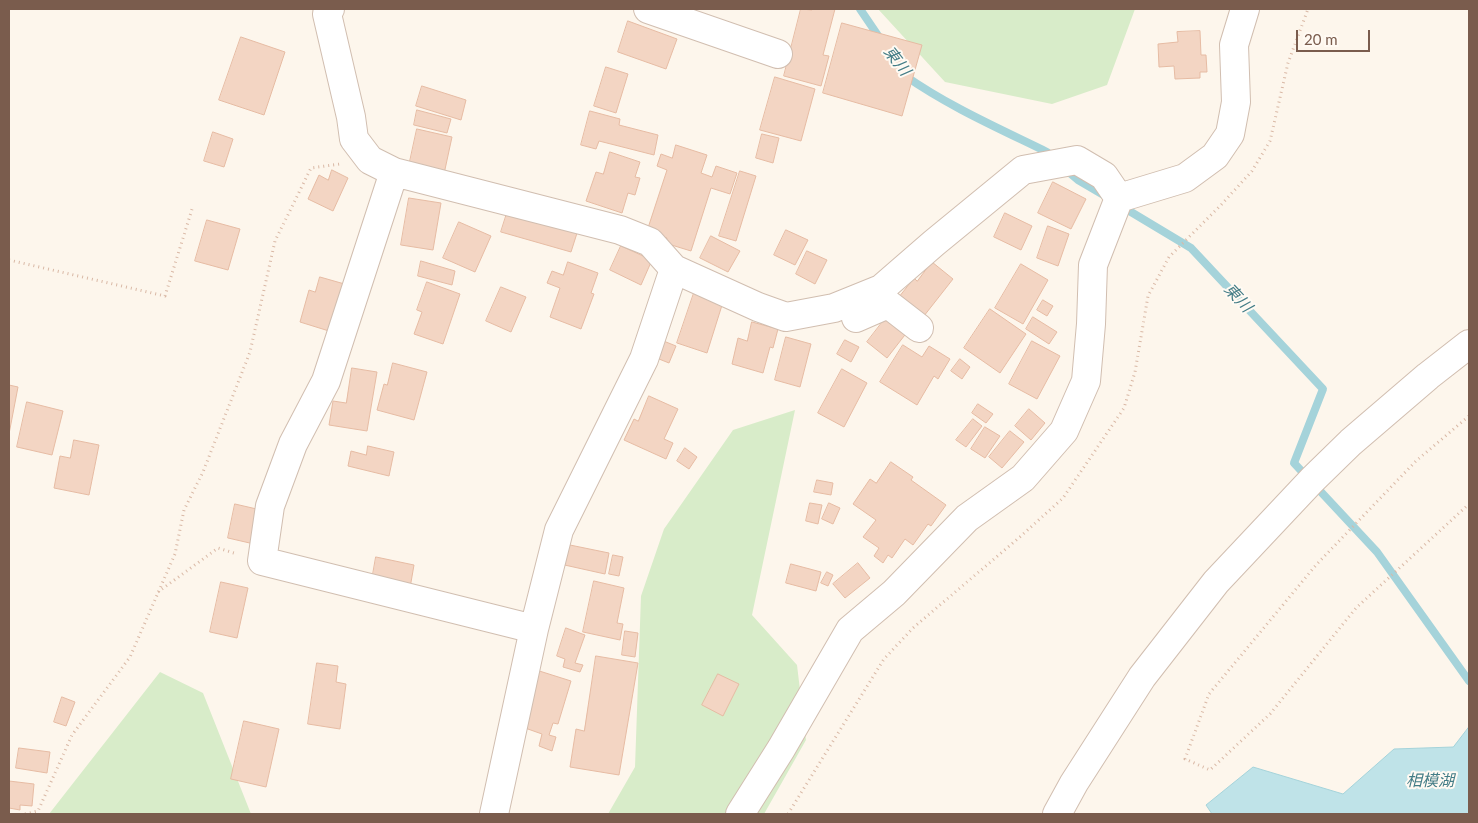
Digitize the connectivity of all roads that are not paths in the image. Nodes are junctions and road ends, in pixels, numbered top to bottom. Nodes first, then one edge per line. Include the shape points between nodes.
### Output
1 (330, 9) edge
2 (648, 9) edge
3 (1244, 9) edge
4 (778, 54) dead end
5 (382, 166) junction
6 (1119, 198) junction
7 (674, 269) junction
8 (827, 310) junction
9 (919, 328) dead end
10 (1469, 344) edge
11 (534, 629) junction
12 (494, 814) edge
13 (740, 814) edge
14 (1057, 814) edge

1 - 5 street via 328,14 354,139
2 - 4 street
3 - 6 street via 1234,45 1236,102 1230,134 1215,156 1185,178
5 - 7 street via 620,230 650,242
5 - 11 street via 326,381 293,444 270,506 262,561
6 - 8 street via 1104,176 1077,160 1023,170 882,289
6 - 13 street via 1093,265 1086,381 1064,431 1023,478 967,518 894,593 850,630
7 - 8 street via 786,317
7 - 11 street via 644,359 559,530
8 - 9 street via 848,322 888,304
10 - 14 street via 1351,442 1216,582 1142,677
11 - 12 street

